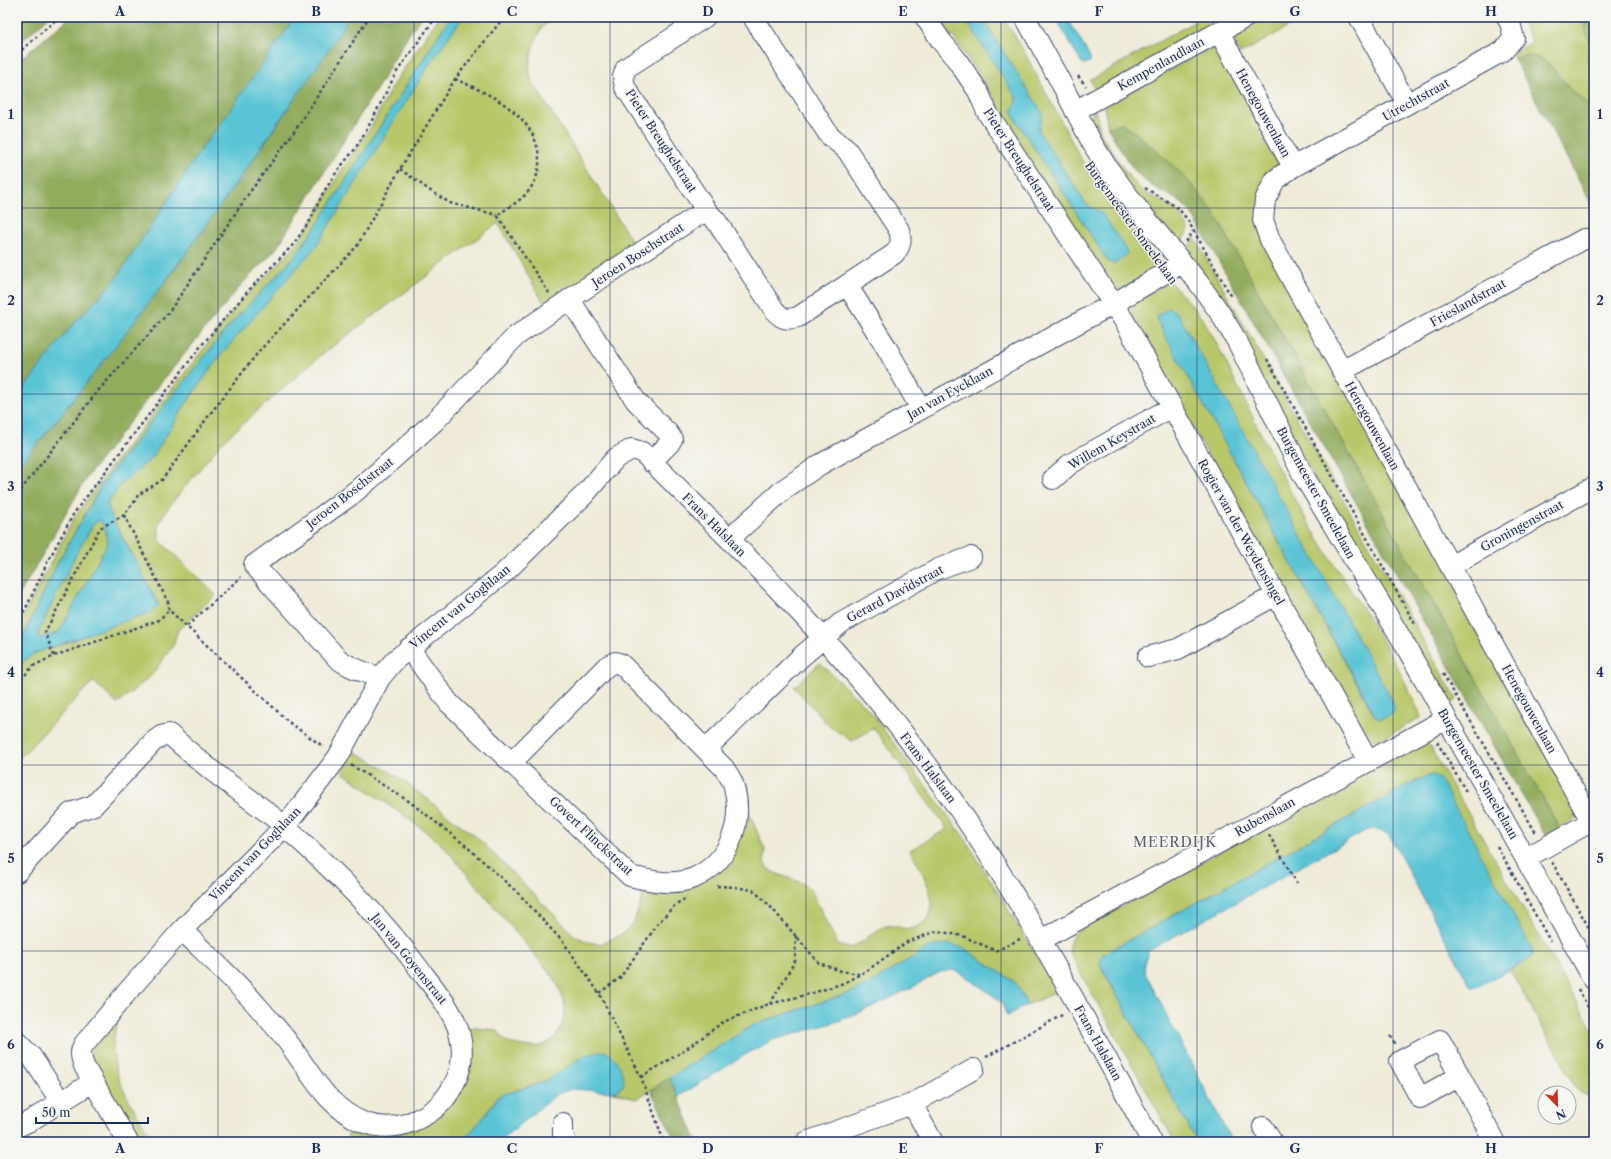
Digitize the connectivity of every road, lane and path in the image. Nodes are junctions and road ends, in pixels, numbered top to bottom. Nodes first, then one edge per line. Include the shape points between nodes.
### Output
1 (59, 17) edge
2 (369, 17) edge
3 (436, 17) edge
4 (504, 17) edge
5 (705, 17) edge
6 (753, 17) edge
7 (926, 17) edge
8 (1025, 17) edge
9 (1246, 17) edge
10 (1359, 17) edge
11 (1507, 17) edge
12 (1219, 32) junction
13 (17, 54) edge
14 (1077, 75) dead end
15 (455, 79) junction
16 (1094, 101) junction
17 (1408, 104) junction
18 (1076, 111) junction
19 (1293, 167) junction
20 (400, 169) junction
21 (1141, 186) dead end
22 (706, 210) junction
23 (497, 215) junction
24 (1594, 239) edge
25 (1182, 263) junction
26 (847, 285) junction
27 (1234, 302) dead end
28 (564, 304) junction
29 (1113, 304) junction
30 (1264, 353) dead end
31 (1342, 371) junction
32 (1172, 407) junction
33 (921, 409) junction
34 (632, 449) joint
35 (651, 462) junction
36 (1053, 479) dead end
37 (1594, 487) edge
38 (17, 495) edge
39 (124, 515) junction
40 (729, 539) junction
41 (971, 557) dead end
42 (254, 565) junction
43 (1450, 566) junction
44 (1276, 594) junction
45 (169, 610) junction
46 (17, 623) edge
47 (187, 626) junction
48 (1417, 629) dead end
49 (824, 637) junction
50 (409, 648) junction
51 (54, 656) junction
52 (1148, 657) dead end
53 (1441, 670) dead end
54 (380, 678) junction
55 (17, 684) edge
56 (1446, 719) junction
57 (1428, 728) junction
58 (706, 749) junction
59 (338, 757) junction
60 (1368, 761) junction
61 (512, 762) junction
62 (1468, 796) dead end
63 (1593, 821) edge
64 (284, 826) junction
65 (1496, 844) dead end
66 (1544, 848) junction
67 (1280, 853) dead end
68 (1526, 858) junction
69 (1507, 865) dead end
70 (17, 872) edge
71 (1297, 883) dead end
72 (712, 888) dead end
73 (690, 896) dead end
74 (182, 930) junction
75 (796, 935) junction
76 (1039, 935) junction
77 (1594, 937) edge
78 (860, 974) junction
79 (1594, 980) edge
80 (599, 993) junction
81 (770, 1004) junction
82 (1078, 1006) junction
83 (17, 1042) edge
84 (974, 1069) joint
85 (1460, 1076) dead end
86 (641, 1077) junction
87 (93, 1082) junction
88 (61, 1102) junction
89 (912, 1104) junction
90 (17, 1127) edge
91 (1149, 1141) edge
92 (128, 1142) edge
93 (664, 1142) edge
94 (806, 1142) edge
95 (933, 1142) edge
96 (1492, 1142) edge

1 - 13 path
2 - 38 path via 296,129 247,196 169,312 97,392
3 - 46 path via 396,73 355,149 323,193 310,221 292,246 200,346 74,513
4 - 15 path
5 - 22 street, Pieter Breughelstraat via 626,68 623,77 625,87
6 - 26 street via 829,135 847,150 902,238 894,254
7 - 29 street, Pieter Breughelstraat via 978,91 987,112
8 - 18 street, Burgemeester Smeelelaan
9 - 12 street, Kempenlandlaan
10 - 17 street
11 - 17 street, Utrechtstraat via 1514,38 1503,51
12 - 16 street, Kempenlandlaan
12 - 19 street, Henegouwenlaan
14 - 16 path
15 - 20 path
15 - 23 path via 488,93 515,113 530,130 538,148 540,167 534,184 525,195
16 - 18 street, Kempenlandlaan
17 - 19 street, Utrechtstraat
18 - 25 street, Burgemeester Smeelelaan via 1092,143 1118,182
19 - 31 street, Henegouwenlaan via 1275,180 1265,200 1263,220 1270,240
20 - 23 path via 450,203
20 - 39 path via 357,246 260,350 162,480 138,496
21 - 27 path via 1178,208 1187,219
22 - 26 street, Pieter Breughelstraat via 717,222 781,318 798,317
22 - 28 street, Jeroen Boschstraat
23 - 28 path
24 - 31 street, Frieslandstraat via 1584,239
25 - 29 street, Jan van Eycklaan
25 - 56 street, Burgemeester Smeelelaan via 1198,282 1237,341 1303,474
26 - 33 street
28 - 35 street via 636,401 672,439
28 - 42 street, Jeroen Boschstraat via 516,336 435,421 376,474 346,499
29 - 32 street, Rogier van der Weydensingel
29 - 33 street, Jan van Eycklaan
30 - 48 path, Burgemeester Smeelelaan
31 - 43 street, Henegouwenlaan
32 - 36 street, Willem Keystraat via 1070,464
32 - 44 street, Rogier van der Weydensingel
33 - 40 street, Jan van Eycklaan via 821,464 784,489
34 - 35 street, Frans Halslaan via 642,452
34 - 50 street, Vincent van Goghlaan via 616,458 584,495 504,572
35 - 40 street, Frans Halslaan
37 - 43 street, Groningenstraat
39 - 45 path via 168,602
39 - 51 path via 100,528 45,632
40 - 49 street, Frans Halslaan
41 - 49 street, Gerard Davidstraat via 931,573 841,623
42 - 47 path
42 - 54 street via 337,658 343,663
43 - 63 street, Henegouwenlaan
44 - 52 street via 1178,649
44 - 60 street, Rogier van der Weydensingel
45 - 47 path
45 - 51 path via 160,620
47 - 59 path via 291,724
49 - 58 street
49 - 76 street, Frans Halslaan via 922,758 964,816
50 - 54 street, Vincent van Goghlaan
50 - 61 street, Govert Flinckstraat via 449,703
51 - 55 path via 33,666
53 - 66 path, Burgemeester Smeelelaan
54 - 59 street, Vincent van Goghlaan
56 - 57 street, Rubenslaan
56 - 68 street, Burgemeester Smeelelaan
57 - 60 street, Rubenslaan
57 - 62 path, Burgemeester Smeelelaan
58 - 61 street, Govert Flinckstraat via 621,664 615,662 607,666
58 - 61 street, Govert Flinckstraat via 724,768 734,786 738,809 735,830 725,851 713,866 693,878 672,882 648,881 630,876
59 - 64 street, Vincent van Goghlaan
59 - 80 path via 410,802 465,845 519,894 564,943
60 - 76 street, Rubenslaan
63 - 66 street
64 - 70 street, Jan van Goyenstraat via 169,734 160,736 153,742 94,805 71,813
64 - 74 street, Vincent van Goghlaan
64 - 74 street, Jan van Goyenstraat via 370,910 407,953 448,1008 455,1020 462,1047 459,1075 448,1096 429,1115 406,1124 376,1127 353,1118 327,1097 288,1042 244,991
65 - 69 path, Burgemeester Smeelelaan
66 - 68 street
66 - 77 path, Burgemeester Smeelelaan
67 - 71 path
68 - 79 street, Burgemeester Smeelelaan
72 - 75 path via 719,885 753,890
73 - 80 path via 676,904 659,922 620,978
74 - 87 street, Vincent van Goghlaan via 81,1049 84,1066
75 - 78 path via 820,963 841,971
75 - 81 path via 795,961
76 - 78 path via 996,951 963,936 937,931 906,942
76 - 82 street, Frans Halslaan
78 - 81 path via 844,983
80 - 86 path
81 - 86 path via 723,1022 685,1050
82 - 84 path via 977,1062
82 - 91 street, Frans Halslaan
83 - 88 street via 31,1056
84 - 89 street
85 - 96 street via 1494,1141
86 - 93 path
87 - 88 street
87 - 92 street, Vincent van Goghlaan
88 - 90 street
89 - 94 street
89 - 95 street

